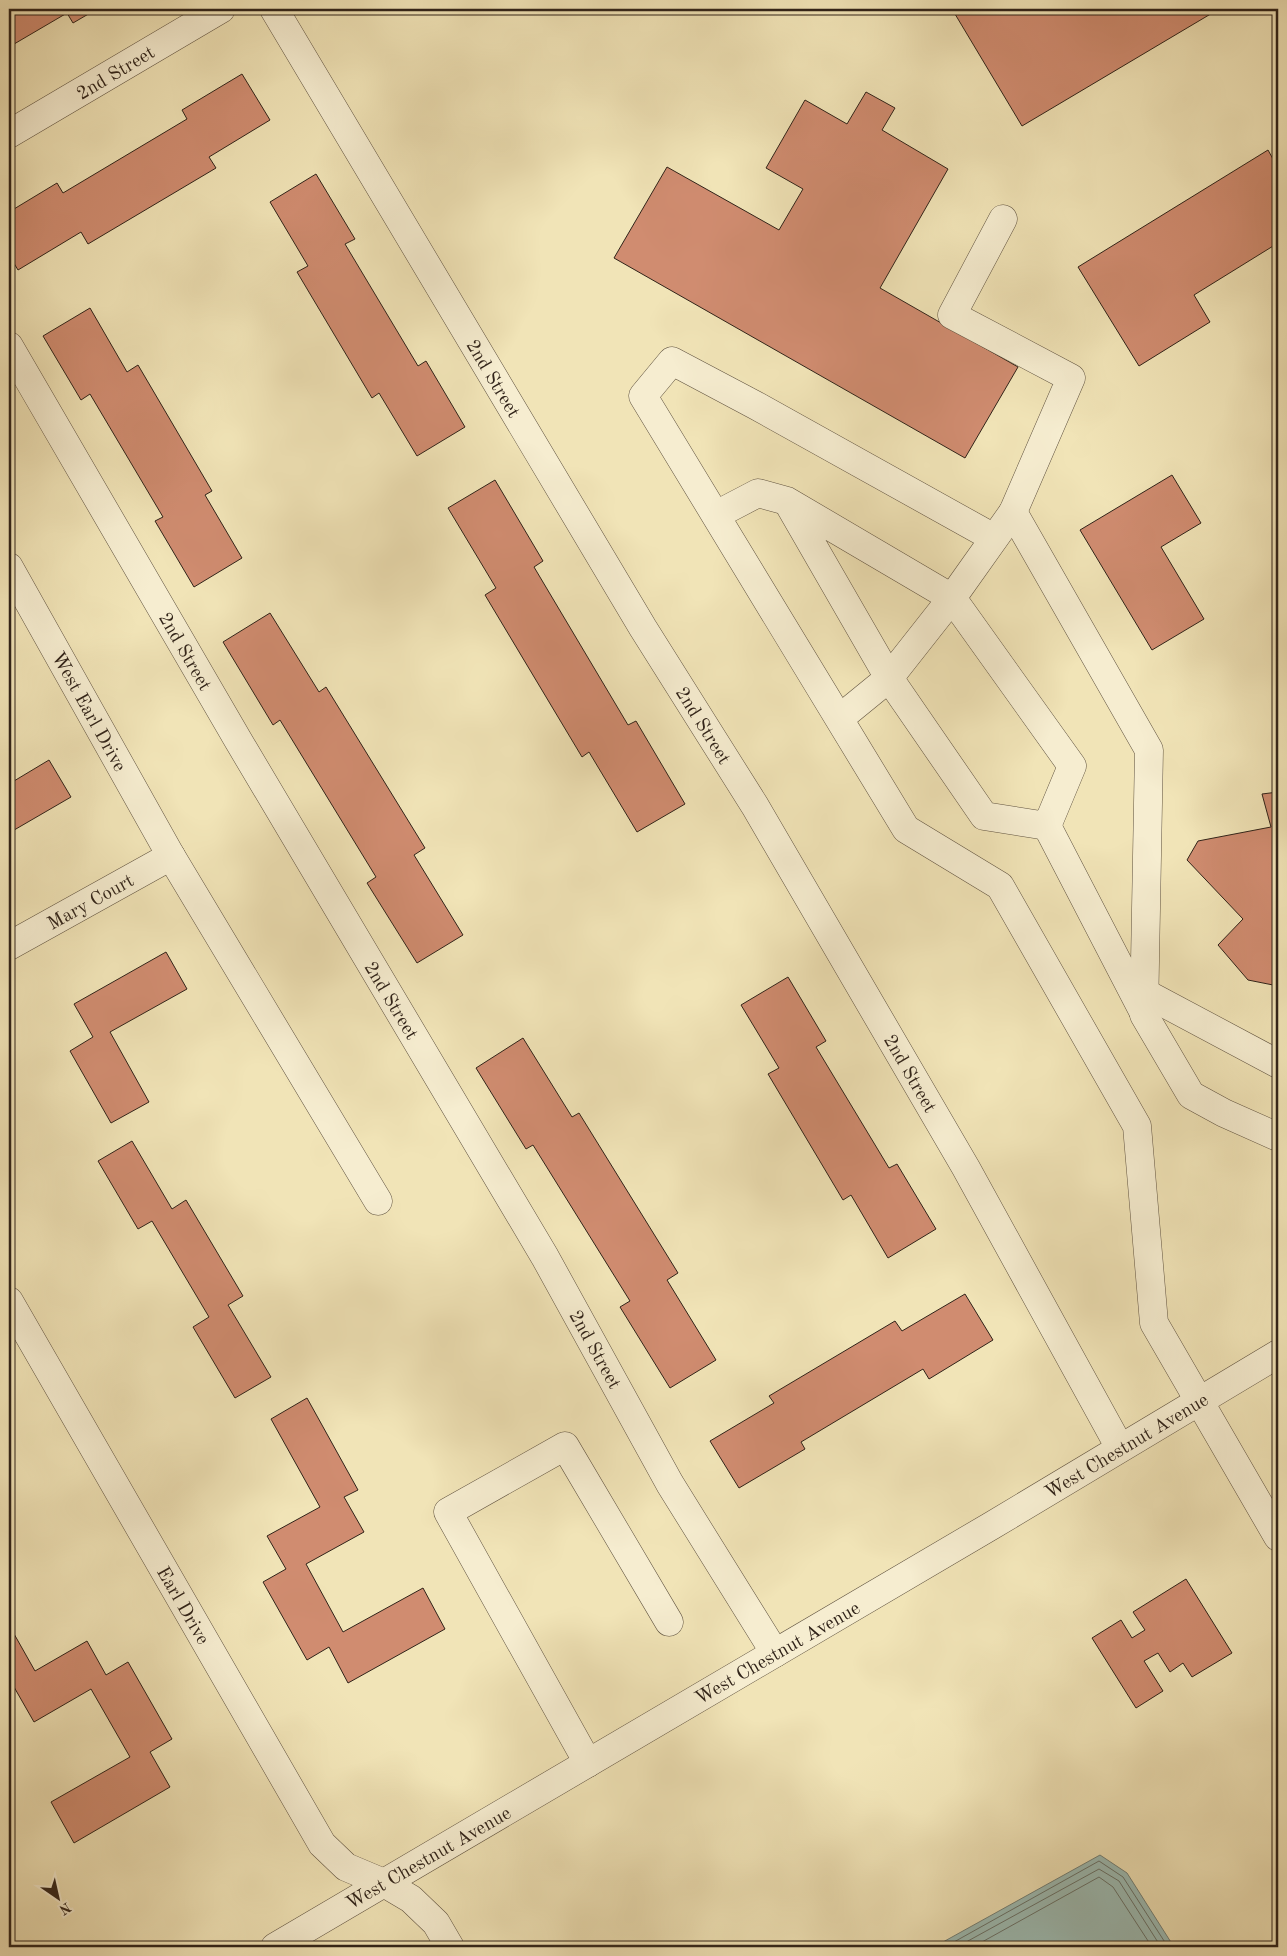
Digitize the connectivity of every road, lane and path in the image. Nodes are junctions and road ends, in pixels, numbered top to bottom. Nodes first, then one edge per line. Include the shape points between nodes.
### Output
1 (221, 9) edge
2 (274, 9) edge
3 (9, 134) edge
4 (1003, 219) dead end
5 (9, 346) edge
6 (787, 501) junction
7 (1013, 512) junction
8 (716, 515) junction
9 (994, 538) junction
10 (9, 566) edge
11 (952, 598) junction
12 (889, 678) junction
13 (840, 718) junction
14 (1046, 826) junction
15 (171, 856) junction
16 (9, 946) edge
17 (1145, 1004) junction
18 (1278, 1064) edge
19 (1278, 1137) edge
20 (378, 1200) dead end
21 (9, 1301) edge
22 (1278, 1354) edge
23 (1198, 1402) junction
24 (1120, 1448) junction
25 (1278, 1537) edge
26 (669, 1622) dead end
27 (775, 1653) junction
28 (588, 1763) junction
29 (384, 1883) junction
30 (275, 1947) edge
31 (450, 1947) edge

1 - 3 street, 2nd Street
2 - 24 street, 2nd Street via 643,628 755,806 966,1168
4 - 7 street via 952,315 1071,378
5 - 27 street, 2nd Street via 243,749 545,1256 670,1484
6 - 8 street via 758,493
6 - 11 street
6 - 12 street
7 - 9 street
7 - 17 street via 1149,750
8 - 9 street via 643,396 672,361
8 - 13 street
9 - 11 street
10 - 15 street, West Earl Drive
11 - 12 street
11 - 14 street via 1072,766
12 - 13 street
12 - 14 street via 984,816
13 - 23 street via 906,829 1000,886 1137,1126 1154,1323
14 - 17 street
15 - 16 street, Mary Court
15 - 20 street, West Earl Drive
17 - 18 street
17 - 19 street via 1191,1095
21 - 29 street, Earl Drive via 322,1844 346,1867
22 - 23 street, West Chestnut Avenue
23 - 24 street, West Chestnut Avenue
23 - 25 street
24 - 27 street, West Chestnut Avenue
26 - 28 street via 565,1446 448,1512
27 - 28 street, West Chestnut Avenue
28 - 29 street, West Chestnut Avenue
29 - 30 street, West Chestnut Avenue
29 - 31 street, Earl Drive via 417,1905 436,1923

